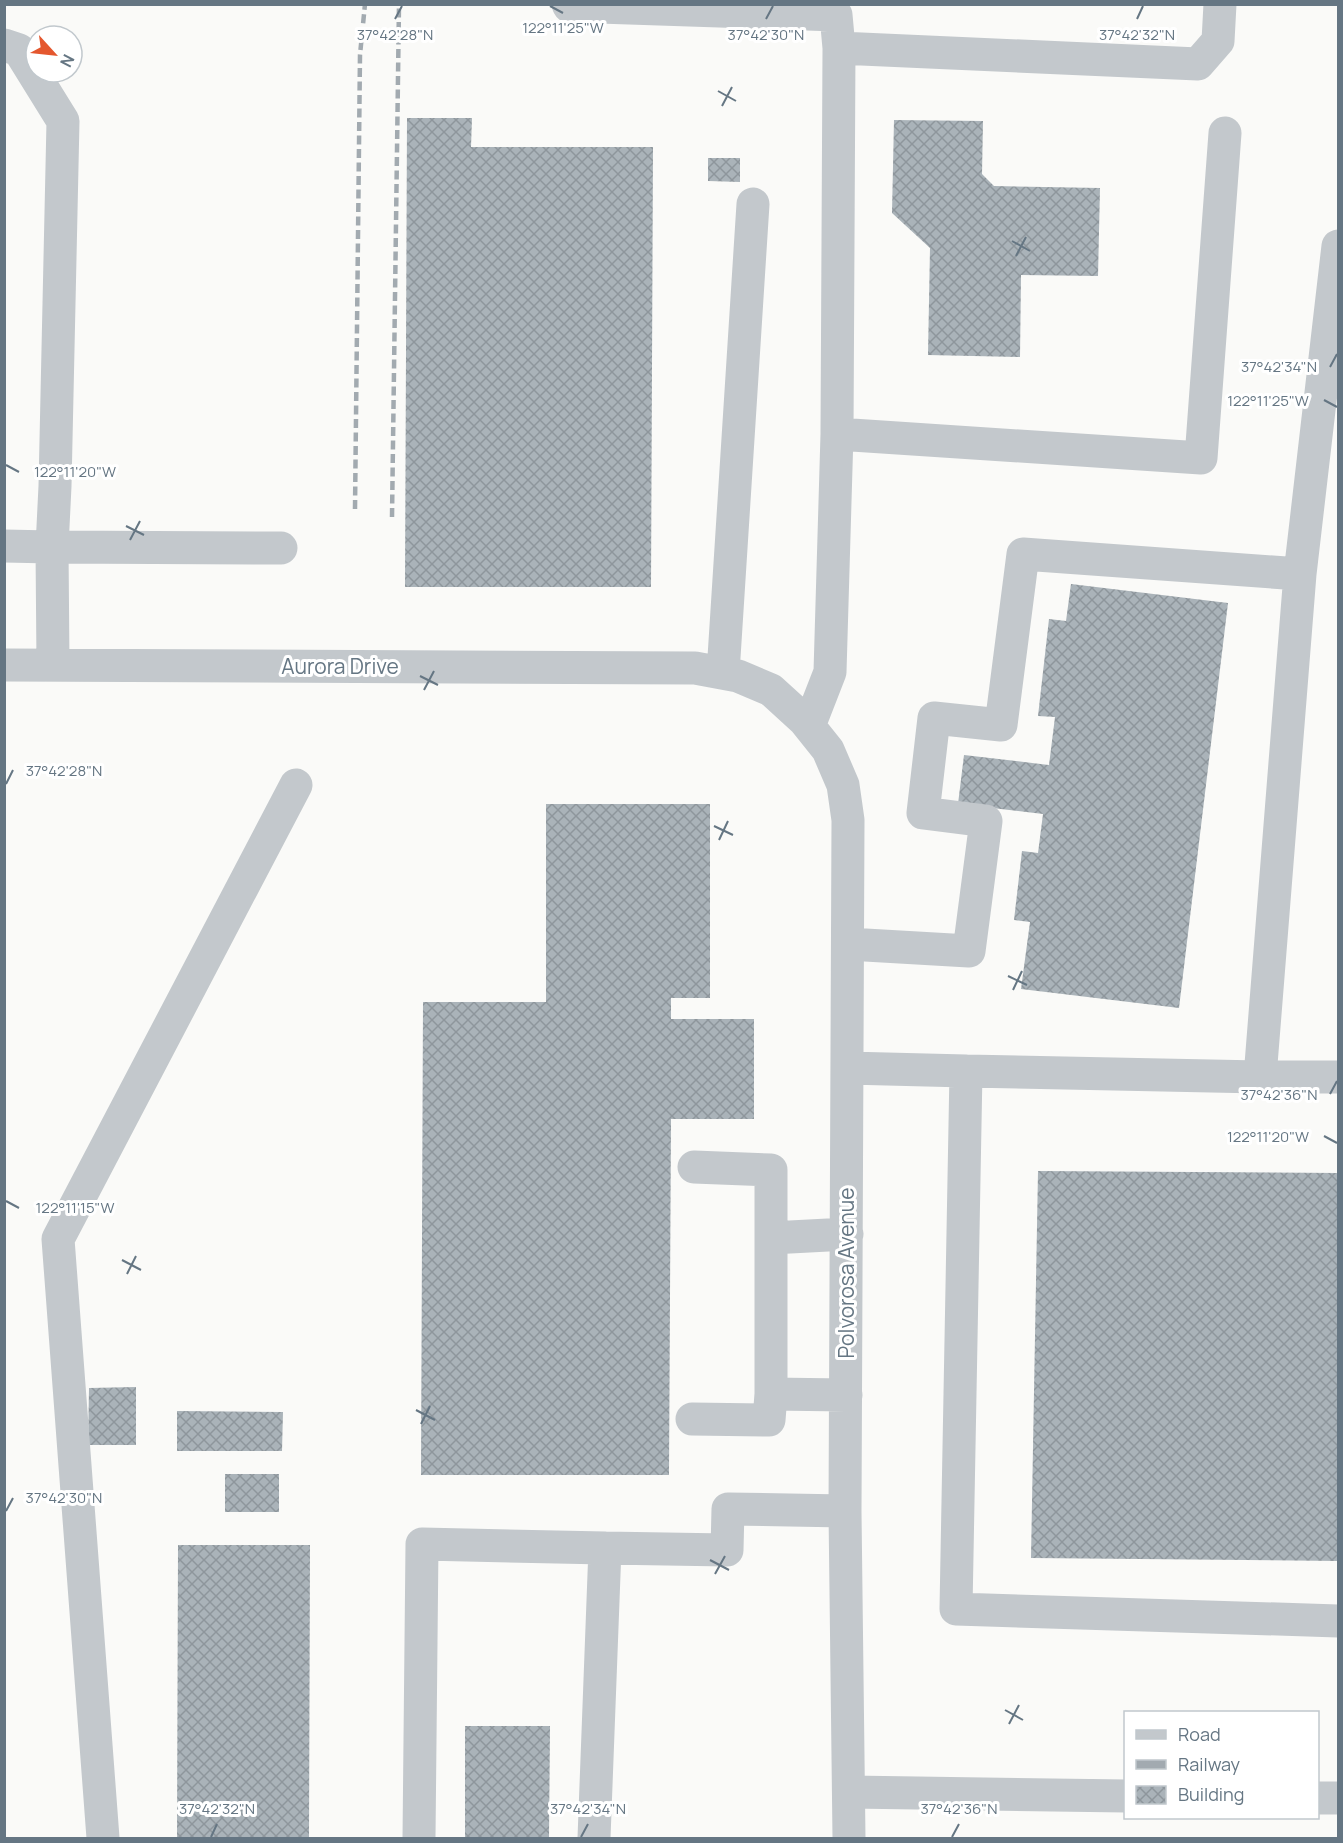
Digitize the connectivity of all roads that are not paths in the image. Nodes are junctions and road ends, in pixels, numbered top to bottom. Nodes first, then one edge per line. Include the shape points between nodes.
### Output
1 (568, 4) edge
2 (1220, 4) edge
3 (836, 10) edge
4 (4, 45) edge
5 (839, 48) junction
6 (1225, 133) dead end
7 (753, 204) dead end
8 (1338, 246) edge
9 (837, 434) junction
10 (4, 546) edge
11 (52, 547) junction
12 (281, 548) dead end
13 (1300, 574) junction
14 (4, 665) edge
15 (53, 665) junction
16 (723, 673) junction
17 (807, 723) junction
18 (296, 785) dead end
19 (848, 944) junction
20 (847, 1068) junction
21 (966, 1071) junction
22 (1260, 1077) junction
23 (1338, 1077) edge
24 (694, 1167) dead end
25 (847, 1234) junction
26 (771, 1238) junction
27 (771, 1394) junction
28 (846, 1395) junction
29 (692, 1419) dead end
30 (845, 1511) junction
31 (605, 1548) junction
32 (1338, 1621) edge
33 (850, 1792) junction
34 (1124, 1796) edge
35 (1319, 1798) edge
36 (1338, 1798) edge
37 (103, 1839) edge
38 (419, 1839) edge
39 (594, 1839) edge
40 (849, 1839) edge

1 - 3 street
2 - 5 street via 1218,41 1198,64
3 - 5 street
4 - 11 street via 19,50 63,121
5 - 9 street
6 - 9 street via 1201,458
7 - 16 street
8 - 13 street
9 - 17 street via 831,672
10 - 11 street
11 - 12 street
11 - 15 street
13 - 19 street via 1023,554 1001,725 934,718 923,813 986,821 969,951
13 - 22 street
14 - 15 street, Aurora Drive
15 - 16 street, Aurora Drive via 695,668
16 - 17 street, Aurora Drive via 771,690
17 - 19 street, Polvorosa Avenue via 828,750 843,785 848,820
18 - 37 street via 58,1239
19 - 20 street, Polvorosa Avenue
20 - 21 street
20 - 25 street, Polvorosa Avenue
21 - 22 street
21 - 32 street via 957,1609
22 - 23 street
24 - 26 street via 771,1170
25 - 26 street
25 - 28 street, Polvorosa Avenue
26 - 27 street
27 - 28 street
27 - 29 street via 769,1420
28 - 30 street, Polvorosa Avenue
30 - 31 street via 728,1509 727,1550
30 - 33 street, Polvorosa Avenue
31 - 38 street via 422,1544
31 - 39 street
33 - 34 street
33 - 40 street, Polvorosa Avenue
35 - 36 street

